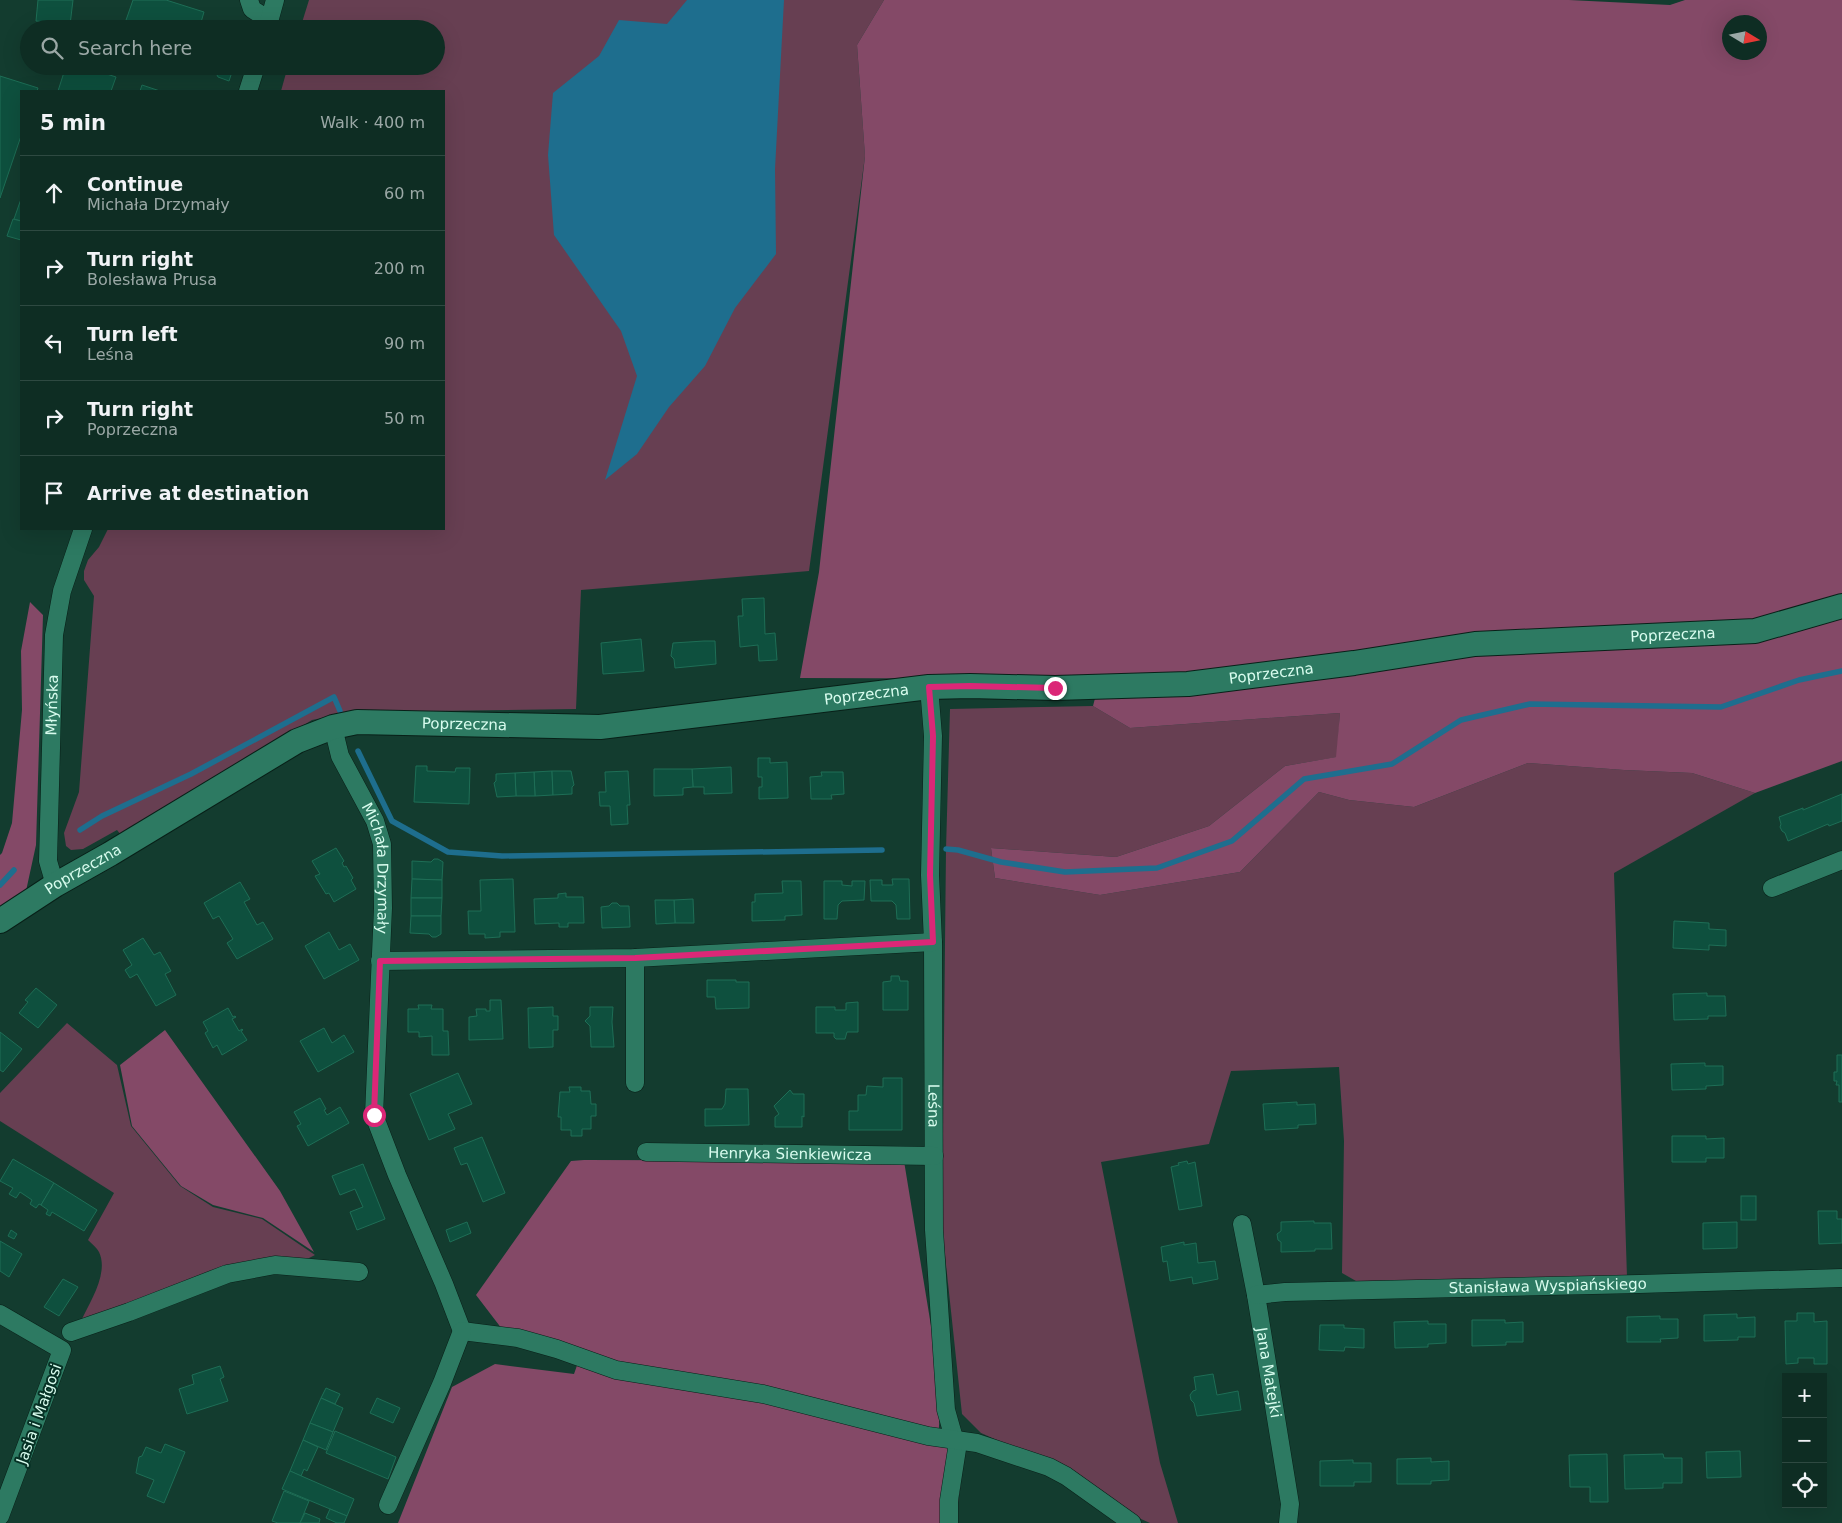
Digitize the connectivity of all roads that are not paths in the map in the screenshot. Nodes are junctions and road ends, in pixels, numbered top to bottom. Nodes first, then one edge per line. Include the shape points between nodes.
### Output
1 (249, 0) edge
2 (275, 0) edge
3 (263, 20) edge
4 (269, 20) edge
5 (253, 75) edge
6 (248, 90) edge
7 (83, 530) edge
8 (1842, 606) edge
9 (929, 687) junction
10 (333, 727) junction
11 (1842, 860) edge
12 (55, 885) junction
13 (1772, 888) dead end
14 (0, 921) edge
15 (933, 942) junction
16 (635, 958) junction
17 (380, 961) junction
18 (635, 1083) dead end
19 (646, 1152) dead end
20 (934, 1156) junction
21 (1242, 1224) dead end
22 (359, 1272) dead end
23 (1842, 1278) edge
24 (1256, 1295) junction
25 (0, 1314) edge
26 (462, 1331) junction
27 (71, 1332) dead end
28 (955, 1440) junction
29 (388, 1505) dead end
30 (0, 1516) edge
31 (950, 1523) edge
32 (1132, 1523) edge
33 (1288, 1523) edge

1 - 3 street via 252,9
2 - 4 street
5 - 6 street
7 - 12 street, Młyńska via 62,591 54,635 48,861
8 - 9 street, Poprzeczna via 1755,631 1475,644 1188,684
9 - 10 street, Poprzeczna via 600,726 357,722
9 - 15 street, Leśna via 933,736 930,875
10 - 12 street, Poprzeczna via 297,741
10 - 17 street, Michała Drzymały via 340,756 375,821 382,844
11 - 13 street
12 - 14 street, Poprzeczna
15 - 16 street
15 - 20 street, Leśna
16 - 17 street
16 - 18 street
17 - 26 street, Michała Drzymały via 374,1115
19 - 20 street, Henryka Sienkiewicza
20 - 28 street, Leśna via 934,1230 946,1410
21 - 24 street, Jana Matejki
22 - 27 street via 275,1265 227,1274
23 - 24 street, Stanisława Wyspiańskiego
24 - 33 street, Jana Matejki via 1290,1504
25 - 30 street, Jasia i Małgosi via 62,1350
26 - 28 street via 518,1338 616,1370 763,1394
26 - 29 street
28 - 31 street, Leśna
28 - 32 street via 977,1443 1049,1467

